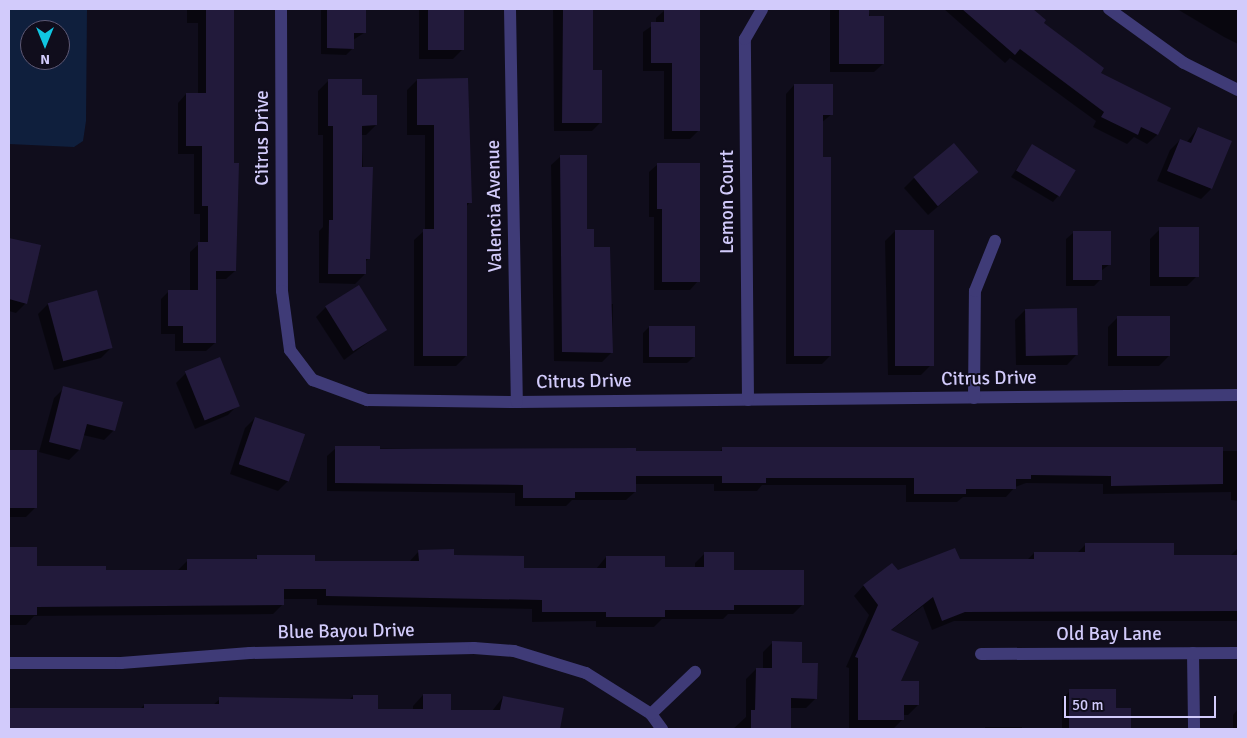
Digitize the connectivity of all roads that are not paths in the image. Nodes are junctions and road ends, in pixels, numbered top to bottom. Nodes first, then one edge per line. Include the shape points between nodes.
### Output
1 (281, 9) edge
2 (510, 9) edge
3 (762, 9) edge
4 (1109, 9) edge
5 (1238, 90) edge
6 (995, 241) dead end
7 (1238, 395) edge
8 (974, 398) junction
9 (748, 400) junction
10 (517, 402) junction
11 (1193, 653) junction
12 (1238, 653) edge
13 (981, 654) dead end
14 (9, 663) edge
15 (695, 672) dead end
16 (651, 714) junction
17 (662, 729) edge
18 (1194, 729) edge

1 - 10 street, Citrus Drive via 282,291 290,350 314,380 367,400
2 - 10 street, Valencia Avenue
3 - 9 street, Lemon Court via 745,39
4 - 5 street via 1184,63
6 - 8 street via 976,291
7 - 8 street, Citrus Drive
8 - 9 street, Citrus Drive
9 - 10 street, Citrus Drive
11 - 12 street, Old Bay Lane
11 - 13 street, Old Bay Lane
11 - 18 street
14 - 16 street, Blue Bayou Drive via 121,663 250,653 474,648 514,651 586,673
15 - 16 street
16 - 17 street, Blue Bayou Drive

